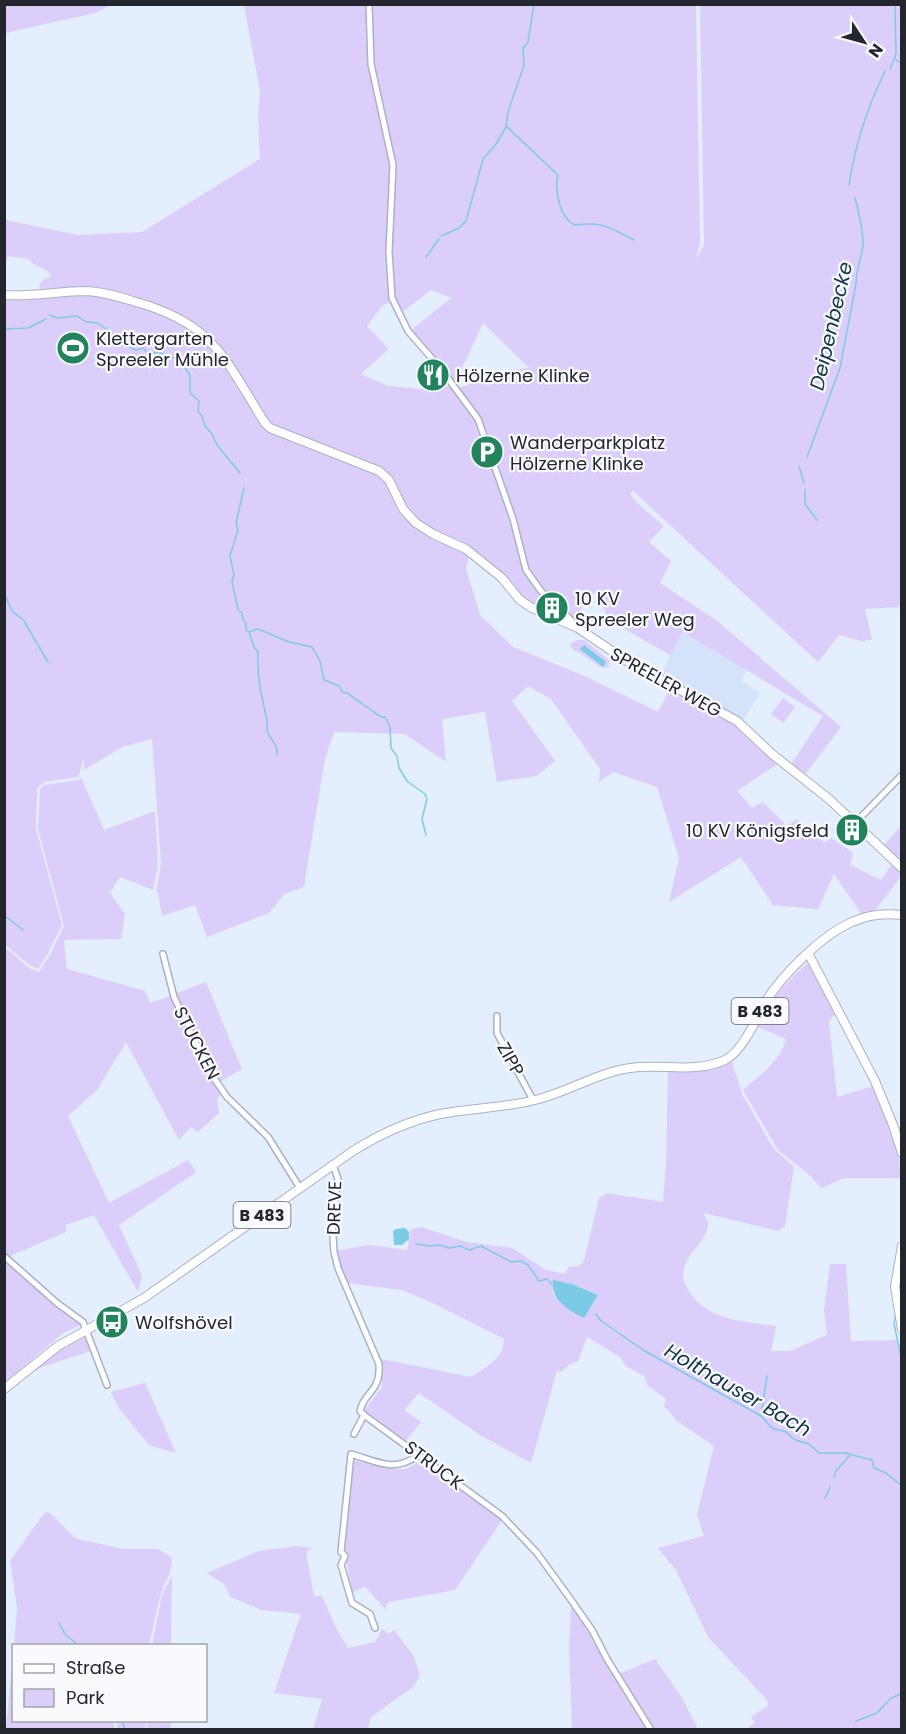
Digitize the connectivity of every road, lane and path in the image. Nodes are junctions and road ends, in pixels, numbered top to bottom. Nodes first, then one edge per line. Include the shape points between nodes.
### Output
1 (369, 4) edge
2 (4, 295) edge
3 (573, 626) junction
4 (902, 775) edge
5 (854, 824) junction
6 (902, 868) edge
7 (902, 915) edge
8 (808, 953) junction
9 (163, 954) dead end
10 (497, 1016) dead end
11 (533, 1101) junction
12 (251, 1120) joint
13 (902, 1153) edge
14 (333, 1165) junction
15 (300, 1188) junction
16 (902, 1246) edge
17 (6, 1257) edge
18 (86, 1329) junction
19 (902, 1329) edge
20 (107, 1385) dead end
21 (4, 1389) edge
22 (364, 1415) junction
23 (354, 1434) dead end
24 (419, 1455) junction
25 (375, 1628) dead end
26 (651, 1730) edge

1 - 3 street via 371,64 393,165 389,252 392,298 408,331 476,415 513,519 527,573
2 - 3 street, SPREELER WEG via 105,293 186,321 219,349 267,426 380,471 416,523 465,549 530,607
3 - 5 street, SPREELER WEG via 625,660 737,721
4 - 5 street
5 - 6 street, SPREELER WEG
7 - 8 main road, B 483 via 873,916 843,926
8 - 11 main road, B 483 via 781,980 739,1047 725,1060 689,1068 634,1067 606,1073
8 - 13 street via 875,1081
9 - 12 street, STUCKEN via 174,997 209,1071
10 - 11 street, ZIPP via 497,1033
11 - 14 main road, B 483 via 408,1123 370,1140
12 - 15 street, DREVE via 268,1137
14 - 15 main road, B 483
14 - 22 street, DREVE via 338,1179 332,1220 334,1252 379,1364 375,1389 360,1411
15 - 18 main road, B 483 via 144,1298
16 - 19 street via 895,1287
17 - 18 street via 81,1320
18 - 20 street
18 - 21 main road, B 483 via 46,1354
22 - 23 street
22 - 24 street, STRUCK
24 - 25 street via 399,1466 351,1454 341,1552 345,1556 341,1565 352,1603 370,1614
24 - 26 street, STRUCK via 502,1516 537,1553 587,1622

